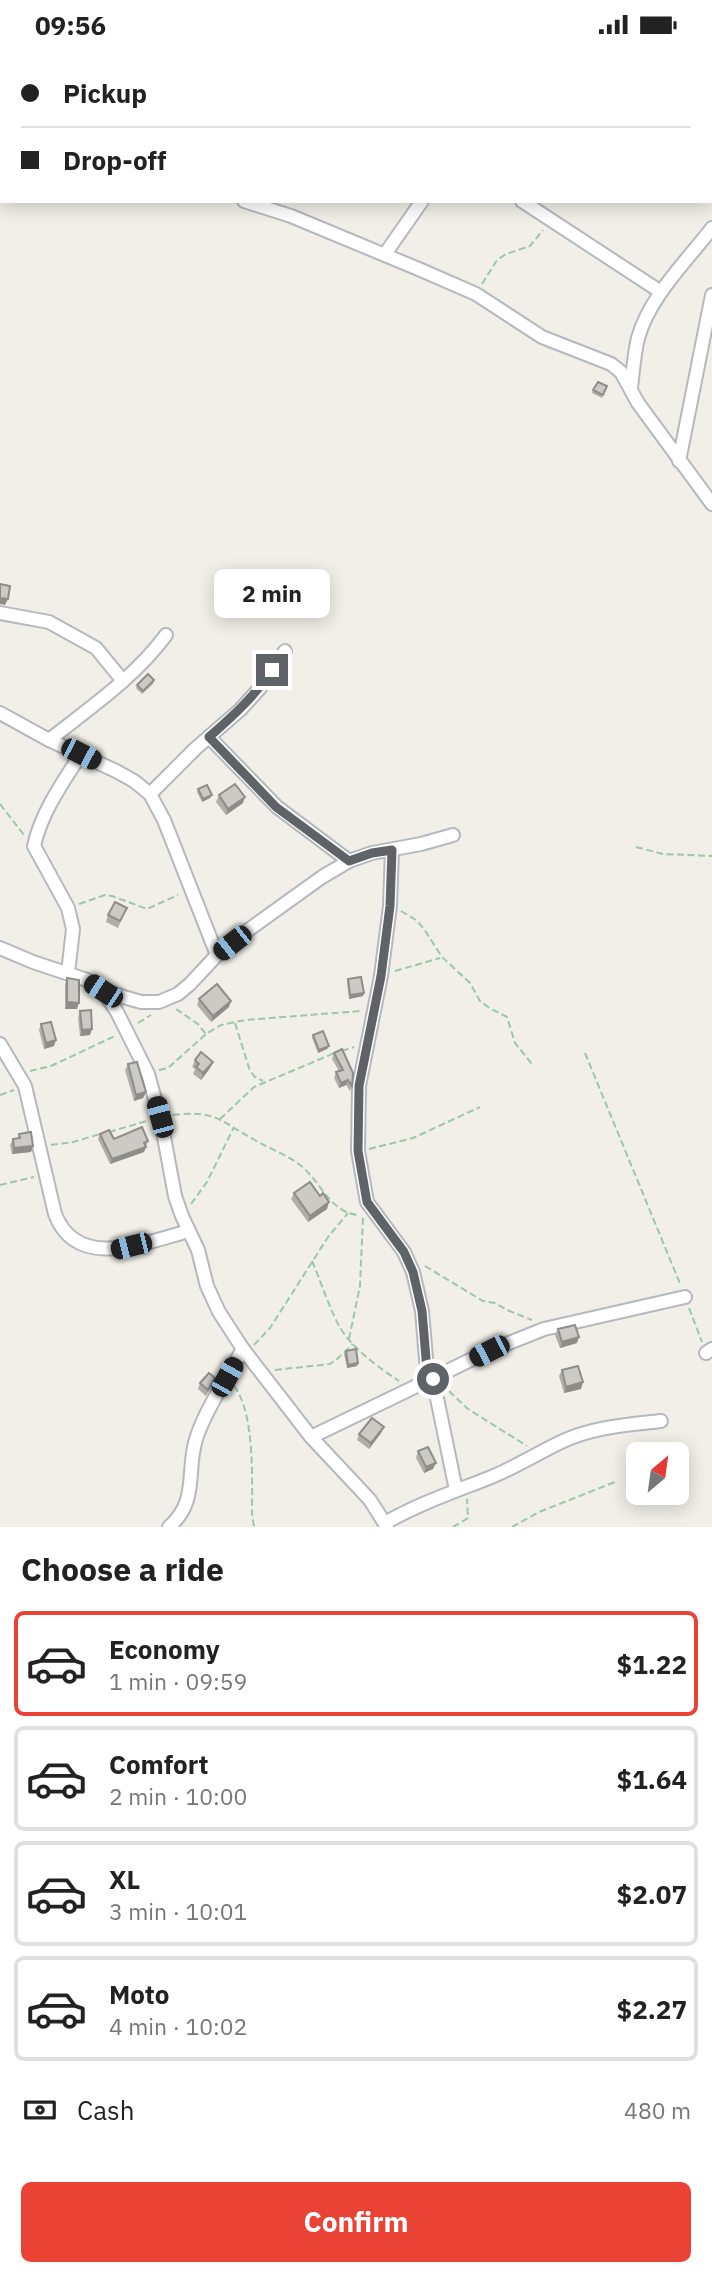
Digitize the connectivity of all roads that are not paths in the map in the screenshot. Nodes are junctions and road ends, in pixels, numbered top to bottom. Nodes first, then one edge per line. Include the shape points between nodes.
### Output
1 (250, 203) edge
2 (421, 203) edge
3 (525, 203) edge
4 (712, 228) edge
5 (385, 254) junction
6 (661, 292) junction
7 (712, 295) edge
8 (631, 388) junction
9 (679, 461) junction
10 (712, 505) edge
11 (0, 613) edge
12 (166, 635) dead end
13 (285, 651) dead end
14 (123, 681) junction
15 (0, 713) edge
16 (209, 737) junction
17 (49, 740) junction
18 (81, 754) junction
19 (150, 794) junction
20 (453, 835) dead end
21 (392, 850) junction
22 (349, 861) junction
23 (2, 953) edge
24 (217, 955) junction
25 (68, 973) junction
26 (103, 991) junction
27 (0, 1044) edge
28 (189, 1231) junction
29 (685, 1297) road end
30 (244, 1350) junction
31 (432, 1380) junction
32 (661, 1421) dead end
33 (311, 1437) junction
34 (460, 1489) junction
35 (386, 1525) edge
36 (169, 1527) edge

1 - 5 street
2 - 5 street
3 - 6 street
4 - 6 street
5 - 8 street via 476,294 542,337 611,364
6 - 8 street via 639,338
7 - 9 street
8 - 9 street
9 - 10 street
11 - 14 street via 49,622 96,648
12 - 14 street
13 - 16 street via 260,688
14 - 17 street
15 - 17 street
16 - 19 street
16 - 22 street via 276,807
17 - 18 street
18 - 19 street
18 - 25 street via 34,846 68,908 73,929
19 - 24 street
20 - 21 street
21 - 22 street
21 - 31 street via 381,976 359,1086 358,1151 367,1202 413,1272
22 - 24 street
23 - 25 street
24 - 26 street via 178,994 159,1002
25 - 26 street
26 - 28 street via 148,1074 175,1196
27 - 28 street via 25,1086 45,1175 60,1225 69,1237 84,1246 114,1250
28 - 30 street via 219,1313
29 - 31 street via 544,1328
30 - 33 street
30 - 36 street via 197,1436 191,1490 184,1511
31 - 33 street
31 - 34 street
32 - 34 street via 613,1426 562,1441 520,1465
33 - 35 street via 370,1500
34 - 35 street via 410,1508

